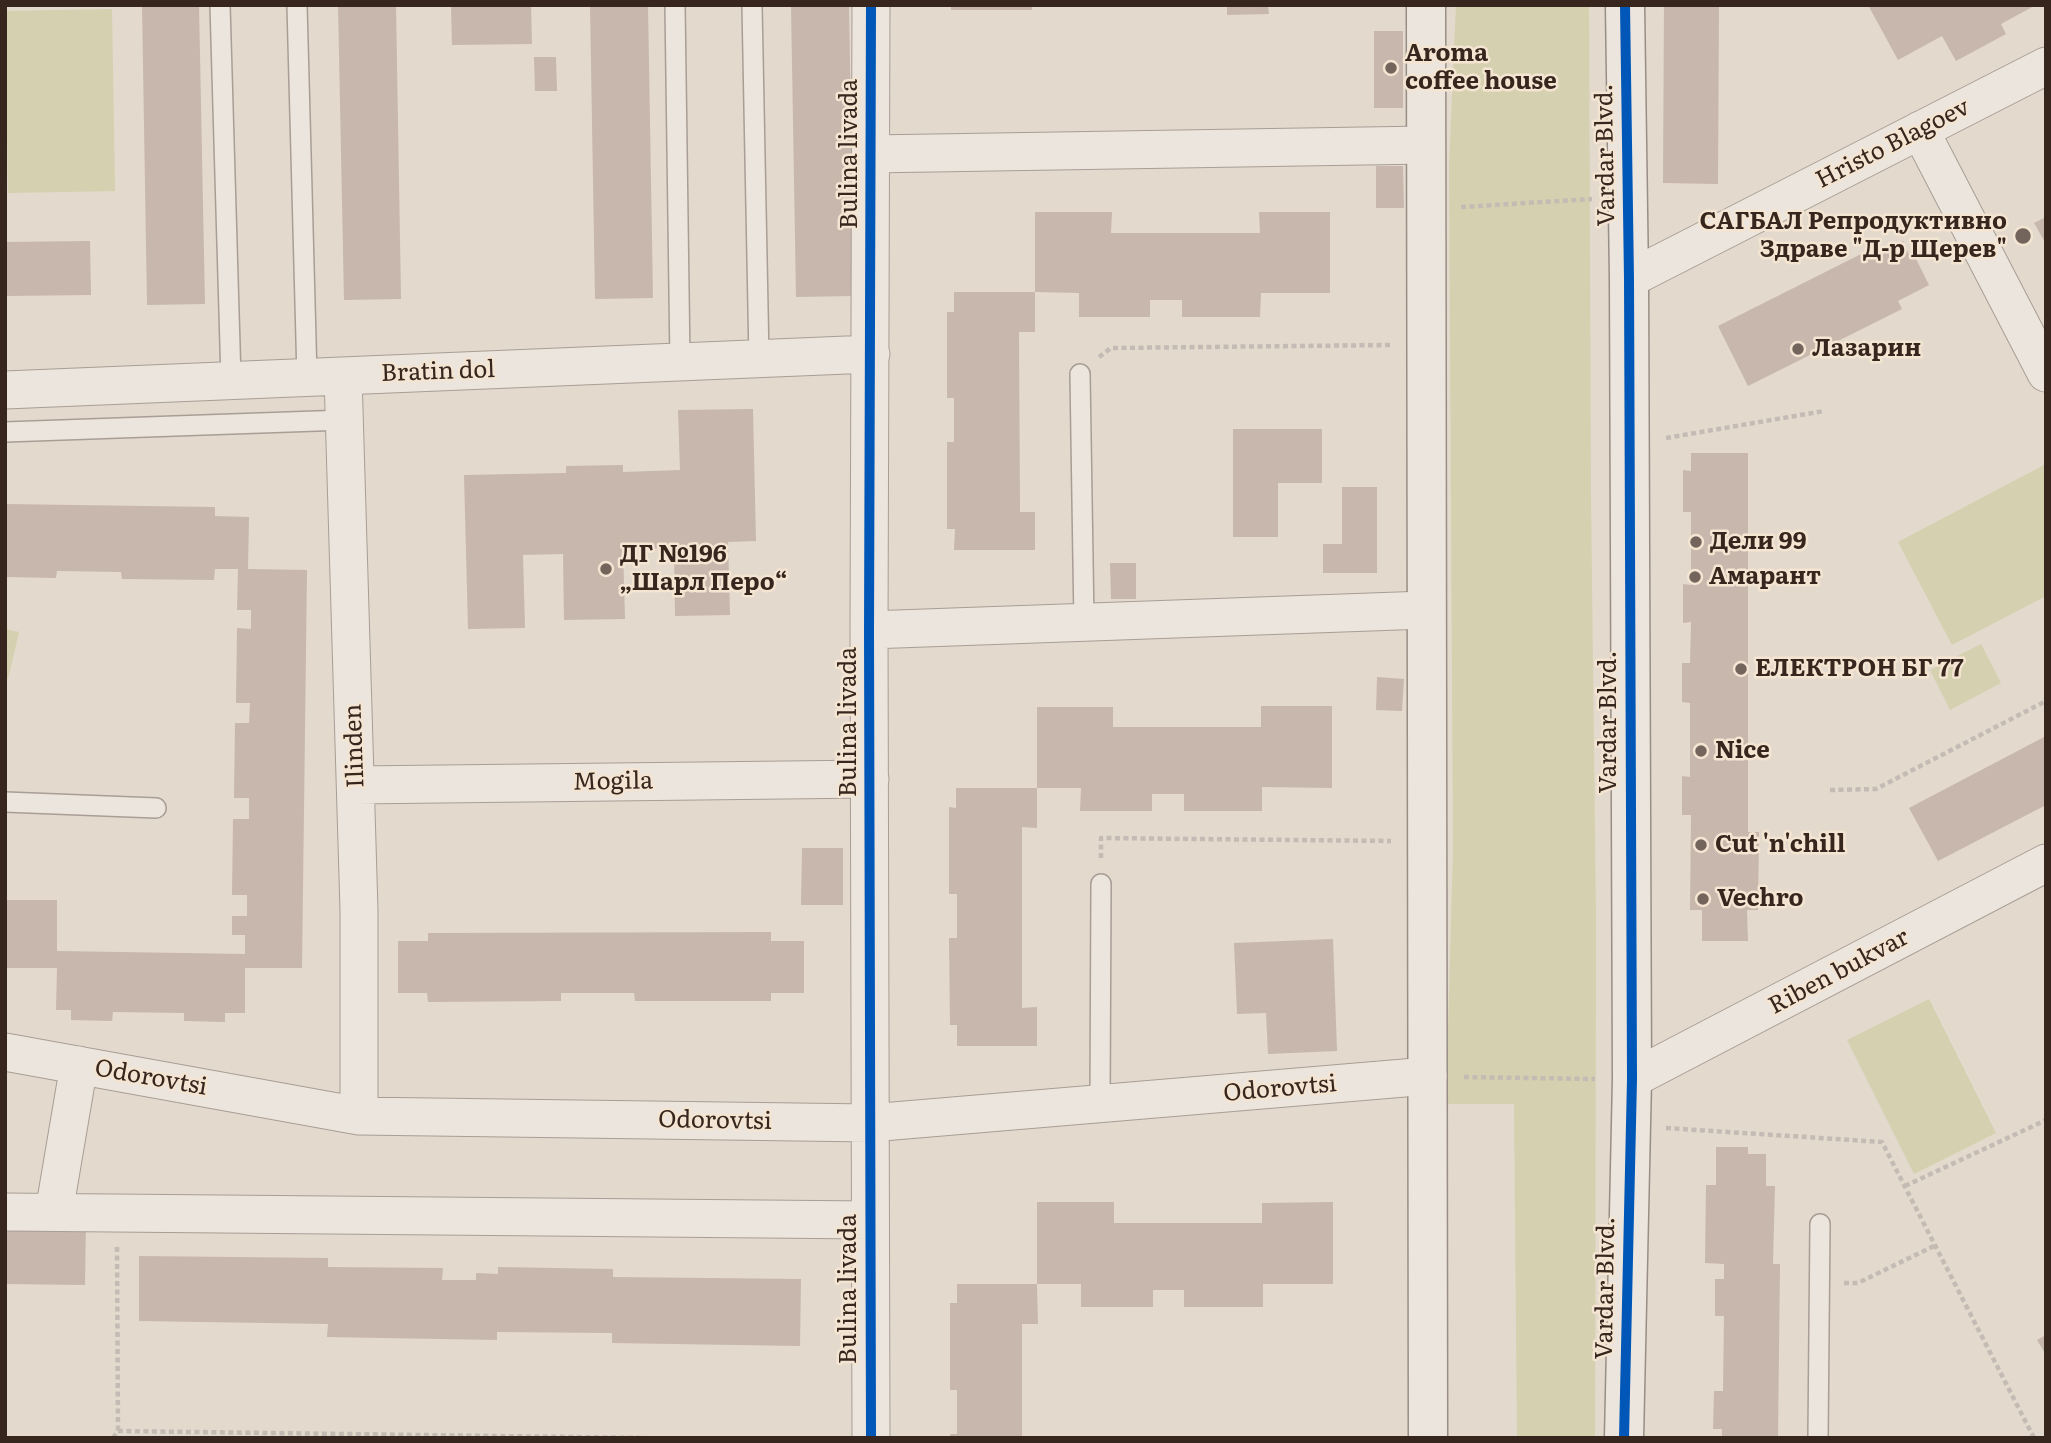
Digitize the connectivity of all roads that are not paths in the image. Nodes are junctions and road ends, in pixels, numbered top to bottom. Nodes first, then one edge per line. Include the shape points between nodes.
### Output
1 (220, 5) edge
2 (297, 5) edge
3 (674, 5) edge
4 (752, 5) edge
5 (871, 5) edge
6 (1426, 5) edge
7 (1625, 5) edge
8 (2046, 66) edge
9 (1920, 130) junction
10 (1426, 145) junction
11 (871, 154) junction
12 (1629, 279) junction
13 (871, 354) junction
14 (759, 359) junction
15 (680, 362) junction
16 (2046, 373) edge
17 (1080, 374) road end
18 (343, 376) junction
19 (307, 377) junction
20 (231, 380) junction
21 (5, 390) edge
22 (345, 420) junction
23 (5, 432) edge
24 (1426, 610) junction
25 (1084, 623) junction
26 (869, 630) junction
27 (870, 779) junction
28 (356, 785) junction
29 (5, 802) edge
30 (156, 808) dead end
31 (2046, 863) edge
32 (1101, 884) road end
33 (5, 1052) edge
34 (79, 1065) junction
35 (1428, 1076) junction
36 (1632, 1079) junction
37 (1100, 1104) junction
38 (359, 1116) junction
39 (870, 1123) junction
40 (5, 1212) edge
41 (54, 1212) junction
42 (870, 1220) junction
43 (1820, 1224) dead end
44 (871, 1438) edge
45 (1428, 1438) edge
46 (1624, 1438) edge
47 (1818, 1438) edge

1 - 20 lane
2 - 19 lane
3 - 15 lane
4 - 14 lane
5 - 11 street, Bulina livada
6 - 10 street
7 - 12 street, Vardar Blvd.
8 - 9 street, Hristo Blagoev
9 - 12 street, Hristo Blagoev
9 - 16 street
10 - 11 street
10 - 24 street
11 - 13 street, Bulina livada
12 - 36 street, Vardar Blvd.
13 - 14 street, Bratin dol
13 - 26 street, Bulina livada
14 - 15 street, Bratin dol
15 - 18 street, Bratin dol
17 - 25 lane
18 - 19 street, Bratin dol
18 - 22 street, Ilinden
19 - 20 street, Bratin dol
20 - 21 street, Bratin dol
22 - 23 lane
22 - 28 street, Ilinden
24 - 25 street
24 - 35 street
25 - 26 street
26 - 27 street, Bulina livada
27 - 28 street, Mogila
27 - 39 street, Bulina livada
28 - 38 street, Ilinden
29 - 30 lane
31 - 36 street, Riben bukvar
32 - 37 lane
33 - 34 street, Odorovtsi
34 - 38 street, Odorovtsi
34 - 41 street
35 - 37 street, Odorovtsi
35 - 45 street
36 - 46 street, Vardar Blvd.
37 - 39 street, Odorovtsi
38 - 39 street, Odorovtsi
39 - 42 street, Bulina livada
40 - 41 street
41 - 42 street
42 - 44 street, Bulina livada
43 - 47 lane

